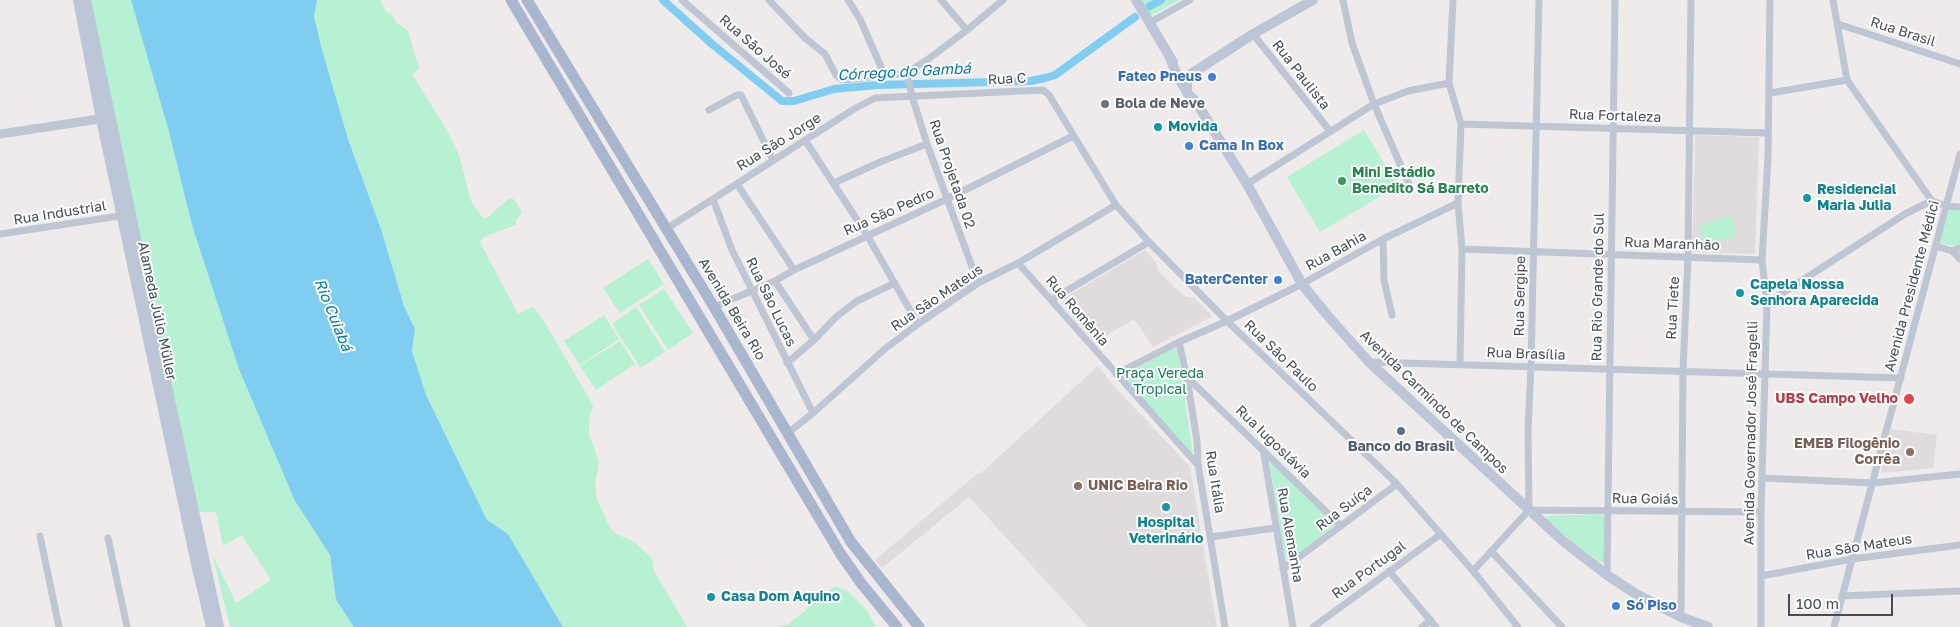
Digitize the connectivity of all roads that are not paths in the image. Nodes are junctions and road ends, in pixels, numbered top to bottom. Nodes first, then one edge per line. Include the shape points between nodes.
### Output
1 (78, 0) edge
2 (86, 0) edge
3 (511, 0) edge
4 (527, 0) edge
5 (769, 0) edge
6 (848, 0) edge
7 (941, 0) edge
8 (1003, 0) edge
9 (1136, 0) edge
10 (1190, 0) edge
11 (1313, 0) edge
12 (1343, 0) edge
13 (1453, 0) edge
14 (1539, 0) edge
15 (1615, 0) edge
16 (1691, 0) edge
17 (1770, 0) edge
18 (1834, 0) edge
19 (688, 2) edge
20 (1150, 23) junction
21 (1838, 24) junction
22 (967, 30) junction
23 (1254, 34) junction
24 (1960, 64) edge
25 (1175, 66) junction
26 (907, 74) junction
27 (885, 76) junction
28 (1189, 78) junction
29 (1847, 80) junction
30 (1449, 83) junction
31 (1043, 90) joint
32 (789, 93) dead end
33 (1770, 93) junction
34 (911, 94) junction
35 (1188, 94) junction
36 (1196, 102) junction
37 (1374, 104) junction
38 (709, 110) dead end
39 (106, 118) junction
40 (1461, 124) junction
41 (1536, 126) junction
42 (1613, 128) junction
43 (1689, 130) junction
44 (1330, 132) junction
45 (1768, 133) junction
46 (0, 134) edge
47 (1073, 136) junction
48 (805, 140) junction
49 (927, 144) junction
50 (1960, 154) edge
51 (773, 160) junction
52 (834, 183) junction
53 (737, 184) junction
54 (1247, 184) junction
55 (1410, 187) dead end
56 (713, 199) junction
57 (947, 199) junction
58 (1932, 201) junction
59 (1458, 204) junction
60 (1116, 205) junction
61 (1946, 206) junction
62 (1960, 207) edge
63 (127, 215) junction
64 (666, 229) junction
65 (0, 234) edge
66 (867, 235) junction
67 (1383, 239) junction
68 (1149, 242) junction
69 (1936, 246) junction
70 (1960, 248) edge
71 (1462, 249) junction
72 (1952, 251) junction
73 (1534, 252) junction
74 (1612, 254) junction
75 (1688, 257) junction
76 (1960, 259) edge
77 (1762, 260) junction
78 (1018, 263) junction
79 (794, 270) junction
80 (774, 281) junction
81 (895, 283) junction
82 (978, 283) junction
83 (1302, 284) junction
84 (752, 292) junction
85 (1051, 300) junction
86 (712, 304) junction
87 (1766, 304) junction
88 (692, 306) junction
89 (1392, 315) dead end
90 (1227, 321) junction
91 (918, 324) junction
92 (814, 340) junction
93 (1180, 342) junction
94 (1369, 362) junction
95 (786, 363) junction
96 (1460, 364) junction
97 (1531, 366) junction
98 (1610, 369) junction
99 (1683, 371) junction
100 (1116, 374) junction
101 (1765, 374) junction
102 (1187, 378) junction
103 (1901, 378) junction
104 (750, 401) junction
105 (813, 413) junction
106 (788, 433) junction
107 (1262, 448) junction
108 (1198, 464) junction
109 (1960, 474) edge
110 (1762, 478) junction
111 (1872, 483) junction
112 (1397, 484) junction
113 (1529, 510) junction
114 (1608, 511) junction
115 (1682, 512) junction
116 (1761, 512) junction
117 (1341, 526) junction
118 (1275, 528) junction
119 (1441, 534) junction
120 (40, 536) dead end
121 (1211, 537) junction
122 (108, 538) dead end
123 (1960, 545) edge
124 (1491, 551) junction
125 (1852, 559) junction
126 (1283, 569) junction
127 (1473, 570) junction
128 (1389, 571) junction
129 (1607, 574) junction
130 (1762, 576) junction
131 (1960, 591) edge
132 (1842, 596) junction
133 (1681, 617) junction
134 (1431, 620) junction
135 (59, 627) edge
136 (127, 627) edge
137 (211, 627) edge
138 (220, 627) edge
139 (897, 627) edge
140 (918, 627) edge
141 (1225, 627) edge
142 (1293, 627) edge
143 (1313, 627) edge
144 (1422, 627) edge
145 (1436, 627) edge
146 (1518, 627) edge
147 (1562, 627) edge
148 (1708, 627) edge
149 (1761, 627) edge
150 (1834, 627) edge

1 - 39 main road, Alameda Júlio Müller
2 - 39 main road, Alameda Júlio Müller
3 - 88 main road
4 - 64 main road, Avenida Beira Rio
5 - 27 street via 825,54 841,79
6 - 27 street
7 - 22 street
8 - 22 street
9 - 20 main road, Avenida Carmindo de Campos
10 - 20 street
11 - 23 main road
12 - 37 street via 1352,43
13 - 30 street
14 - 41 street, Rua Sergipe
15 - 42 street, Rua Rio Grande do Sul
16 - 43 street, Rua Tiete
17 - 33 street, Avenida Governador José Fragelli
18 - 21 street
19 - 32 street, Rua São José
20 - 25 main road, Avenida Carmindo de Campos
21 - 24 street, Rua Brasil
21 - 29 street
22 - 26 street
23 - 28 main road
23 - 44 street, Rua Paulista
25 - 28 main road
25 - 35 main road, Avenida Carmindo de Campos
26 - 27 street
26 - 34 street, Rua Projetada 02
28 - 35 main road
28 - 36 main road, Avenida Carmindo de Campos
29 - 33 street
29 - 58 street
30 - 37 street via 1408,91
30 - 40 street
31 - 34 street, Rua C
31 - 47 street, Rua São Paulo
33 - 45 street, Avenida Governador José Fragelli
34 - 48 street, Rua São Jorge via 875,98
34 - 49 street, Rua Projetada 02
35 - 36 main road, Avenida Carmindo de Campos
36 - 54 main road, Avenida Carmindo de Campos
37 - 44 street
37 - 55 street
38 - 51 street via 741,95
39 - 46 street
39 - 63 main road, Alameda Júlio Müller
40 - 41 street, Rua Fortaleza
40 - 59 street
41 - 42 street, Rua Fortaleza
41 - 73 street, Rua Sergipe
42 - 43 street, Rua Fortaleza
42 - 74 street, Rua Rio Grande do Sul
43 - 45 street, Rua Fortaleza
43 - 75 street, Rua Tiete
44 - 54 street
45 - 77 street, Avenida Governador José Fragelli
47 - 57 street, Rua São Pedro
47 - 60 street, Rua São Paulo
48 - 51 street, Rua São Jorge
48 - 52 street
49 - 52 street
49 - 57 street, Rua Projetada 02
50 - 61 street, Avenida Presidente Médici
51 - 53 street, Rua São Jorge
52 - 66 street
53 - 56 street, Rua São Jorge
53 - 79 street
54 - 83 main road, Avenida Carmindo de Campos
56 - 64 street, Rua São Jorge
56 - 84 street, Rua São Lucas
57 - 66 street, Rua São Pedro
57 - 82 street, Rua Projetada 02
58 - 61 street
58 - 87 street via 1905,214
59 - 67 street, Rua Bahia
59 - 71 street
60 - 68 street, Rua São Paulo
60 - 78 street, Rua São Mateus
61 - 62 street
61 - 69 street, Avenida Presidente Médici
63 - 65 street, Rua Industrial
63 - 137 main road, Alameda Júlio Müller
63 - 138 main road, Alameda Júlio Müller
64 - 86 main road, Avenida Beira Rio
66 - 79 street, Rua São Pedro
66 - 81 street
67 - 83 street, Rua Bahia
67 - 89 street via 1384,280
68 - 85 street
68 - 90 street, Rua São Paulo
69 - 72 street
69 - 103 street, Avenida Presidente Médici
70 - 72 street
71 - 73 street, Rua Maranhão
71 - 96 street
72 - 76 street
73 - 74 street, Rua Maranhão
73 - 97 street, Rua Sergipe
74 - 75 street, Rua Maranhão
74 - 98 street, Rua Rio Grande do Sul
75 - 77 street, Rua Maranhão
75 - 99 street, Rua Tiete
77 - 87 street, Avenida Governador José Fragelli
78 - 82 street, Rua São Mateus
78 - 85 street, Rua Romênia
79 - 80 street, Rua São Pedro
80 - 84 street, Rua São Pedro
80 - 92 street
81 - 91 street
81 - 92 street via 857,301
82 - 91 street, Rua São Mateus
83 - 90 street, Rua Bahia
83 - 94 main road, Avenida Carmindo de Campos
84 - 86 street, Rua São Pedro
84 - 95 street, Rua São Lucas
85 - 100 street, Rua Romênia
86 - 88 main road via 699,300
86 - 106 main road, Avenida Beira Rio
87 - 101 street, Avenida Governador José Fragelli
88 - 104 main road
90 - 93 street
90 - 112 street, Rua São Paulo
91 - 105 street, Rua São Mateus
92 - 95 street
93 - 100 street
93 - 102 street, Rua Itália
94 - 96 street, Rua Brasília
94 - 113 main road, Avenida Carmindo de Campos
95 - 105 street, Rua São Lucas
96 - 97 street, Rua Brasília
97 - 98 street, Rua Brasília
97 - 113 street, Rua Sergipe
98 - 99 street, Rua Brasília
98 - 114 street, Rua Rio Grande do Sul
99 - 101 street, Rua Brasília
99 - 115 street, Rua Tiete
100 - 108 street, Rua Romênia
101 - 103 street, Rua Brasília
101 - 110 street, Avenida Governador José Fragelli
102 - 107 street, Rua Iugoslávia
102 - 108 street, Rua Itália
103 - 111 street, Avenida Presidente Médici
104 - 106 main road via 775,430
104 - 139 main road via 840,553
105 - 106 street, Rua São Mateus
106 - 140 main road, Avenida Beira Rio via 851,542
107 - 117 street, Rua Iugoslávia
107 - 118 street, Rua Alemanha
108 - 121 street, Rua Itália
109 - 111 street
110 - 111 street
110 - 116 street, Avenida Governador José Fragelli
111 - 125 street, Avenida Presidente Médici
112 - 117 street, Rua Suíça
112 - 119 street, Rua São Paulo
113 - 114 street, Rua Goiás
113 - 124 street
113 - 129 main road, Avenida Carmindo de Campos
114 - 115 street, Rua Goiás
114 - 129 street, Rua Rio Grande do Sul
115 - 116 street, Rua Goiás
115 - 133 street, Rua Tiete
116 - 130 street, Avenida Governador José Fragelli
117 - 126 street, Rua Suíça
118 - 121 street
118 - 126 street, Rua Alemanha
119 - 127 street, Rua São Paulo
119 - 128 street, Rua Portugal
120 - 135 street
121 - 141 street, Rua Itália
122 - 136 street
123 - 125 street, Rua São Mateus
124 - 127 street
124 - 147 street
125 - 130 street, Rua São Mateus
125 - 132 street, Avenida Presidente Médici
126 - 142 street, Rua Alemanha
127 - 146 street, Rua São Paulo
128 - 134 street
128 - 143 street, Rua Portugal
129 - 133 main road, Avenida Carmindo de Campos via 1636,594
130 - 149 street, Avenida Governador José Fragelli
131 - 132 street
132 - 150 street, Avenida Presidente Médici
133 - 148 main road, Avenida Carmindo de Campos
134 - 144 street
134 - 145 street

